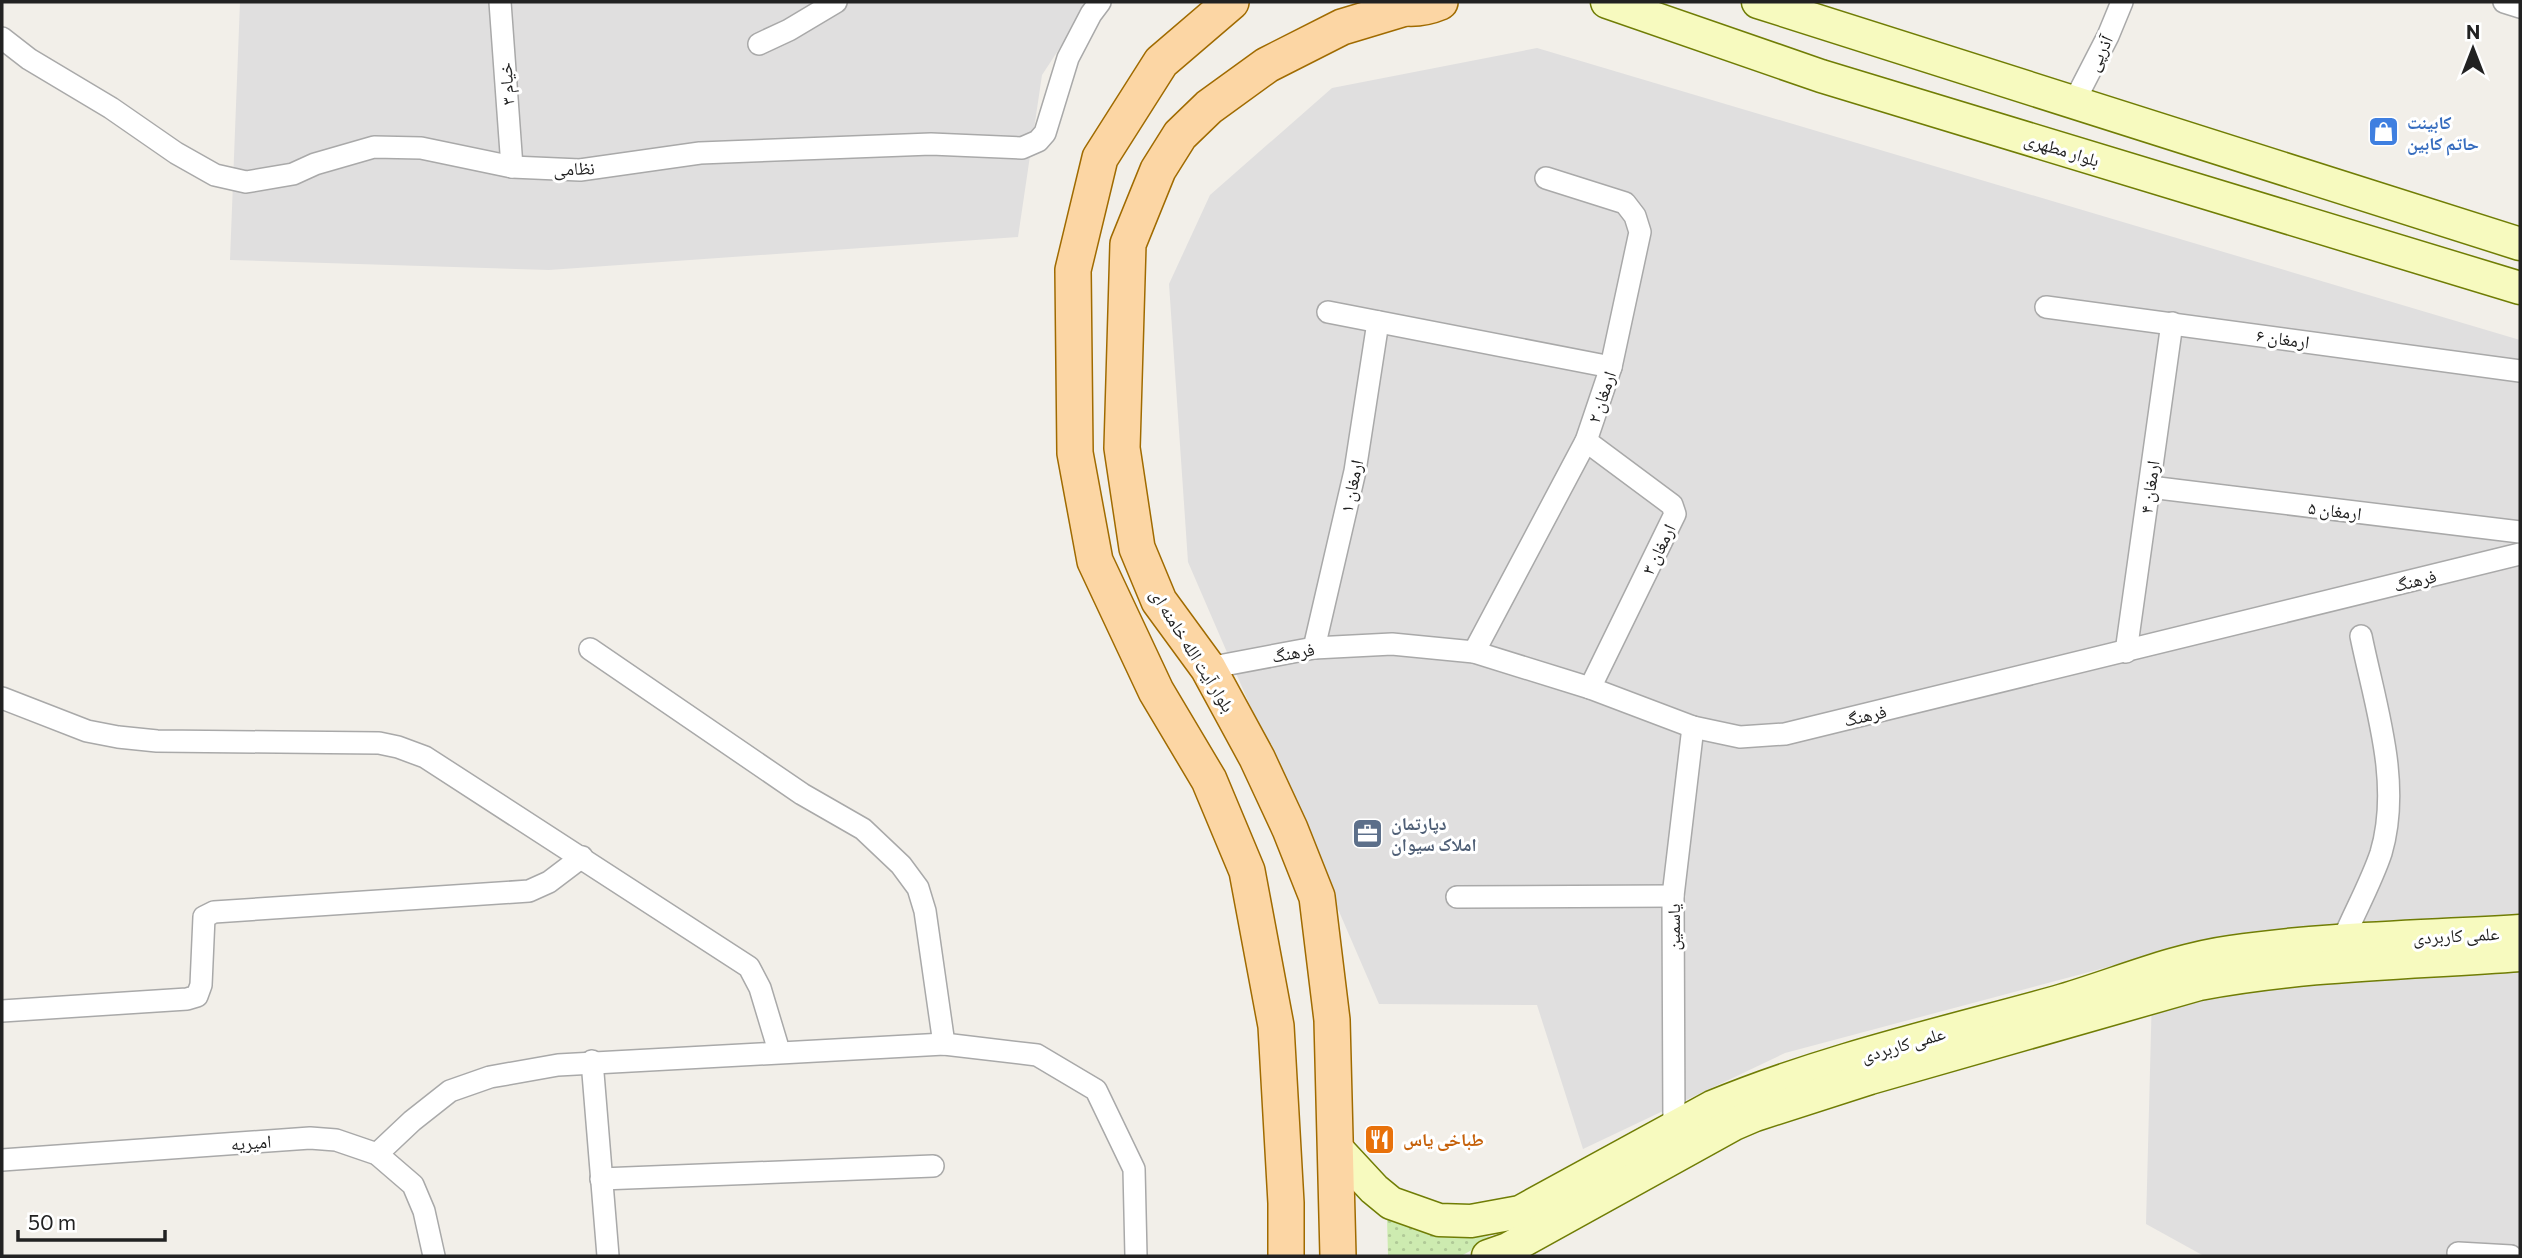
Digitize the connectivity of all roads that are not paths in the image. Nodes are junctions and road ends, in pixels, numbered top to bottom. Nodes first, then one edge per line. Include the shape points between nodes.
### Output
1 (500, 2) edge
2 (836, 2) edge
3 (1100, 2) edge
4 (1231, 2) edge
5 (1440, 2) edge
6 (1607, 2) edge
7 (1758, 2) edge
8 (2122, 2) edge
9 (2504, 2) edge
10 (1394, 5) edge
11 (2520, 7) edge
12 (2, 37) edge
13 (759, 44) dead end
14 (2073, 104) junction
15 (512, 167) junction
16 (1546, 178) dead end
17 (2520, 244) edge
18 (2520, 288) edge
19 (2046, 307) dead end
20 (1328, 312) dead end
21 (1378, 322) junction
22 (2172, 323) junction
23 (1611, 368) junction
24 (2520, 372) edge
25 (1586, 441) junction
26 (2150, 487) junction
27 (2520, 532) edge
28 (2520, 554) edge
29 (2361, 636) dead end
30 (1314, 648) junction
31 (590, 649) dead end
32 (1474, 652) junction
33 (2126, 652) junction
34 (1208, 668) junction
35 (1590, 688) junction
36 (2, 698) edge
37 (1693, 727) junction
38 (582, 857) junction
39 (1673, 896) junction
40 (1457, 897) dead end
41 (2520, 932) edge
42 (2339, 954) junction
43 (2520, 955) edge
44 (2, 1011) edge
45 (944, 1044) junction
46 (779, 1051) junction
47 (592, 1061) junction
48 (1865, 1067) junction
49 (1674, 1128) junction
50 (1335, 1147) junction
51 (377, 1154) junction
52 (2, 1160) edge
53 (933, 1166) dead end
54 (601, 1179) junction
55 (2458, 1253) dead end
56 (434, 1256) edge
57 (608, 1256) edge
58 (1136, 1256) edge
59 (1286, 1256) edge
60 (1338, 1256) edge
61 (1488, 1256) edge
62 (2511, 1256) edge

1 - 15 street, خیام ۳
2 - 13 street
3 - 15 street, نظامی via 1068,58 1045,133 1022,148 931,144 700,153 580,170
4 - 59 main road via 1161,62 1100,158 1073,271 1075,453 1095,561 1156,691 1209,780 1247,871 1276,1026
5 - 10 main road, بلوار آیت الله خامنه ای via 1419,8
6 - 18 street, بلوار مطهری via 1821,76
7 - 14 street
8 - 14 street, آذرپی
9 - 11 street
10 - 34 main road, بلوار آیت الله خامنه ای via 1267,65 1209,107 1180,135 1158,170 1128,244 1122,448 1137,548 1159,601
12 - 15 street, نظامی via 29,59 215,175 246,182 268,180 374,147 421,148
14 - 17 street
16 - 23 street, ارمغان ۲ via 1625,203 1635,216 1640,232
19 - 22 street, ارمغان ۶
20 - 21 street
21 - 23 street
21 - 30 street, ارمغان ۱ via 1355,471
22 - 24 street, ارمغان ۶
22 - 26 street, ارمغان ۴
23 - 25 street, ارمغان ۲
25 - 32 street, ارمغان ۲
25 - 35 street, ارمغان ۳ via 1672,505 1675,514
26 - 27 street, ارمغان ۵
26 - 33 street, ارمغان ۴
28 - 33 street, فرهنگ
29 - 42 street via 2389,771 2387,818 2381,853
30 - 32 street, فرهنگ via 1392,644
30 - 34 street, فرهنگ
31 - 45 street via 802,793 863,829 901,865 918,888 925,911
32 - 35 street, فرهنگ
33 - 37 street, فرهنگ via 1785,734 1740,737
34 - 50 main road, بلوار آیت الله خامنه ای via 1257,758 1317,897 1332,1020
35 - 37 street, فرهنگ
36 - 38 street via 87,731 118,737 398,747 425,757
37 - 39 street, یاسمین
38 - 44 street via 529,891 214,912 204,917 197,996
38 - 46 street via 749,967
39 - 40 street
39 - 49 street, یاسمین
41 - 42 street, علمی کاربردی
42 - 43 street, علمی کاربردی
42 - 48 street, علمی کاربردی via 2064,1011
45 - 46 street
45 - 58 street via 1037,1055 1096,1090 1134,1169
46 - 47 street
47 - 51 street via 490,1077 450,1091
47 - 54 street
48 - 49 street, علمی کاربردی via 1743,1095
48 - 61 street, علمی کاربردی via 1734,1124
49 - 50 street, علمی کاربردی via 1520,1212 1471,1221 1439,1220 1391,1203
50 - 60 main road, بلوار آیت الله خامنه ای
51 - 52 street, امیریه via 336,1140 310,1138
51 - 56 street, امیریه via 414,1185
53 - 54 street
54 - 57 street
55 - 62 street

